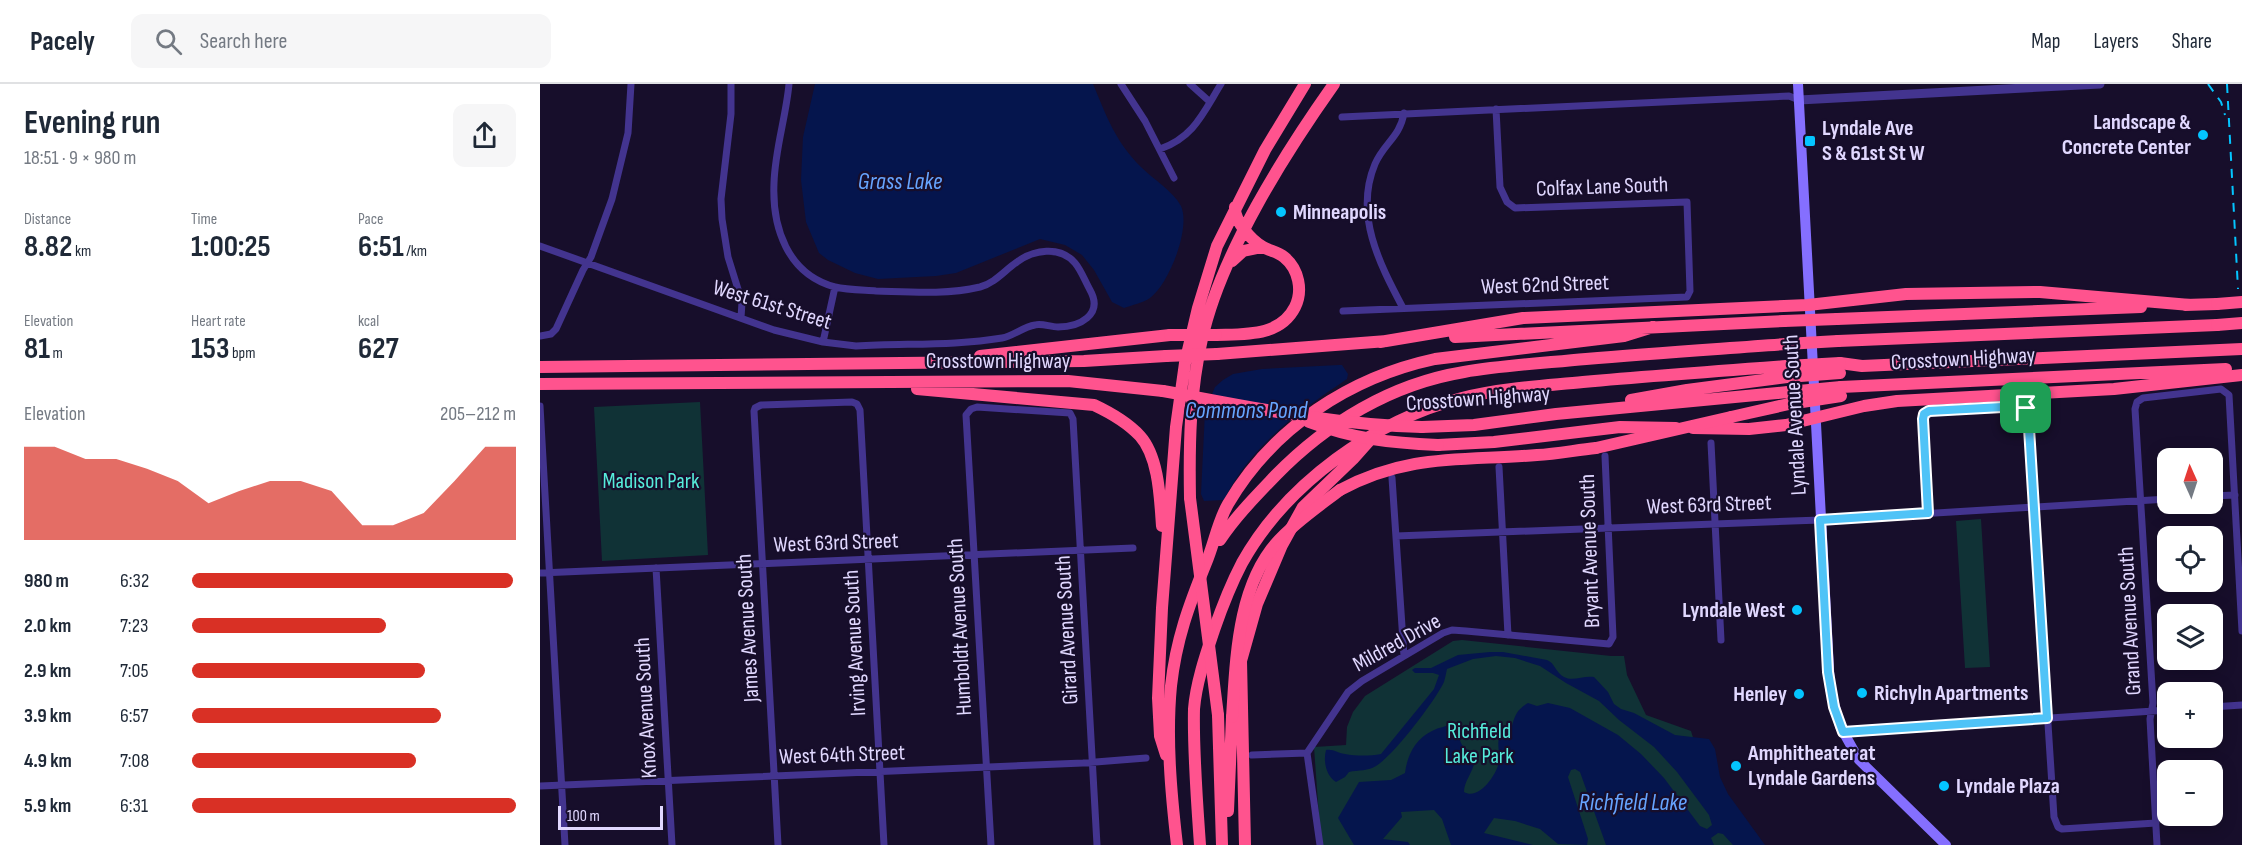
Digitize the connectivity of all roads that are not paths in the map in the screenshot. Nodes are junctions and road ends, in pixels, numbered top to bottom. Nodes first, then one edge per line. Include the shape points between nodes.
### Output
1 (631, 84) edge
2 (731, 84) edge
3 (789, 84) edge
4 (1121, 84) edge
5 (1190, 84) edge
6 (1221, 84) edge
7 (1305, 84) edge
8 (1334, 84) edge
9 (1798, 84) edge
10 (2100, 84) edge
11 (2011, 86) edge
12 (1798, 100) junction
13 (1210, 102) junction
14 (1496, 109) junction
15 (1404, 113) junction
16 (1342, 117) dead end
17 (1160, 149) junction
18 (1174, 178) dead end
19 (1235, 206) junction
20 (1245, 230) junction
21 (540, 246) edge
22 (1262, 246) junction
23 (586, 263) junction
24 (1228, 266) junction
25 (835, 287) junction
26 (1687, 297) joint
27 (2242, 303) edge
28 (1808, 305) junction
29 (2190, 305) junction
30 (1403, 308) junction
31 (1343, 311) dead end
32 (741, 318) junction
33 (2242, 323) edge
34 (1653, 327) junction
35 (540, 336) edge
36 (823, 342) junction
37 (1380, 342) junction
38 (2242, 349) edge
39 (907, 364) junction
40 (540, 365) edge
41 (2242, 368) edge
42 (1787, 372) junction
43 (2242, 375) edge
44 (2221, 378) junction
45 (844, 382) junction
46 (540, 384) edge
47 (1789, 398) junction
48 (540, 406) edge
49 (755, 408) joint
50 (971, 408) joint
51 (1556, 414) junction
52 (1292, 415) junction
53 (1815, 416) junction
54 (1376, 434) junction
55 (1711, 443) dead end
56 (1600, 452) junction
57 (1499, 467) dead end
58 (1392, 478) dead end
59 (2235, 495) junction
60 (2223, 496) edge
61 (2157, 500) edge
62 (2141, 501) junction
63 (2034, 507) junction
64 (1928, 513) junction
65 (1820, 520) junction
66 (1714, 523) junction
67 (1608, 528) junction
68 (1503, 532) junction
69 (1396, 536) junction
70 (1133, 548) dead end
71 (1080, 550) junction
72 (974, 554) junction
73 (869, 559) junction
74 (1207, 562) junction
75 (762, 564) junction
76 (656, 568) junction
77 (540, 573) edge
78 (550, 573) junction
79 (1162, 608) junction
80 (2242, 631) edge
81 (1508, 635) junction
82 (1721, 640) dead end
83 (1609, 644) joint
84 (1404, 656) junction
85 (2242, 705) edge
86 (2223, 706) edge
87 (2152, 711) junction
88 (2157, 711) edge
89 (2047, 718) junction
90 (1843, 732) junction
91 (1307, 753) junction
92 (1252, 755) dead end
93 (1146, 758) dead end
94 (1093, 761) junction
95 (1170, 764) junction
96 (986, 767) junction
97 (880, 771) junction
98 (775, 776) junction
99 (668, 780) junction
100 (562, 785) junction
101 (540, 786) edge
102 (2156, 823) junction
103 (1175, 825) junction
104 (565, 845) edge
105 (672, 845) edge
106 (778, 845) edge
107 (884, 845) edge
108 (991, 845) edge
109 (1097, 845) edge
110 (1170, 845) edge
111 (1177, 845) edge
112 (1200, 845) edge
113 (1225, 845) edge
114 (1245, 845) edge
115 (1320, 845) edge
116 (1946, 845) edge
117 (2157, 845) edge

1 - 23 street via 628,133 621,165
2 - 32 street via 722,209 728,257 742,302
3 - 25 street via 774,183 775,215 784,248 798,267
4 - 17 street
5 - 13 street
6 - 13 street
7 - 19 highway
8 - 20 highway
9 - 12 main road, Lyndale Avenue South
10 - 11 street
11 - 12 street
12 - 14 street via 1790,96
12 - 28 main road, Lyndale Avenue South
13 - 17 street via 1186,136
14 - 15 street
14 - 26 street, Colfax Lane South via 1500,187 1507,202 1515,207 1687,202
15 - 16 street
15 - 30 street via 1401,129 1376,163 1366,212 1368,229
17 - 18 street
19 - 20 highway via 1237,222
19 - 79 highway via 1207,275 1185,363
20 - 22 highway
20 - 24 highway
21 - 23 street, West 61st Street
22 - 24 highway via 1243,251
22 - 39 highway, bridge via 1284,257 1293,267 1299,285 1296,305 1288,317 1267,331 1170,335
23 - 32 street, West 61st Street
23 - 35 street via 556,329
24 - 113 highway, bridge via 1202,338 1189,438 1191,498 1218,715
25 - 36 street
25 - 36 street, West 61st Street via 961,291 983,286 1030,254 1046,251 1062,253 1074,262 1094,296 1095,306 1083,322 1058,327 1036,324 1004,338 856,346
26 - 30 street, West 62nd Street
27 - 29 highway, Crosstown Highway, bridge
28 - 29 highway via 1906,294 2040,292
28 - 37 highway via 1523,318
28 - 53 main road, Lyndale Avenue South
29 - 34 highway, Crosstown Highway, bridge
30 - 31 street, West 62nd Street
32 - 36 street, West 61st Street
33 - 74 highway, bridge via 1786,344 1462,372 1407,387 1344,417 1295,455 1247,504
34 - 37 highway, Crosstown Highway
34 - 74 highway via 1624,336 1435,359 1366,380 1331,399 1289,430 1255,466 1227,505
37 - 39 highway, Crosstown Highway, bridge via 1084,361
38 - 42 highway, bridge
39 - 40 highway, Crosstown Highway
41 - 44 highway, Crosstown Highway
42 - 51 highway
42 - 54 highway via 1507,389 1418,413
43 - 44 highway
44 - 47 highway, Crosstown Highway, bridge via 1918,382
44 - 53 highway via 2114,389 1898,401
44 - 59 street via 2229,396
44 - 62 street, Grand Avenue South via 2137,402
45 - 46 highway, Crosstown Highway
45 - 52 highway, Crosstown Highway, bridge via 1068,381 1163,391
45 - 79 highway via 1094,405 1114,415 1141,437 1158,477 1163,539
47 - 51 highway, Crosstown Highway
47 - 56 highway, bridge
48 - 78 street
49 - 73 street, Irving Avenue South via 857,404
49 - 75 street, James Avenue South
50 - 71 street, Girard Avenue South via 1070,413
50 - 72 street, Humboldt Avenue South via 966,414
51 - 52 highway, Crosstown Highway, bridge via 1474,425 1422,427 1370,426
52 - 53 highway, bridge via 1339,434 1438,445 1620,427 1749,429
53 - 65 main road, Lyndale Avenue South
54 - 112 highway via 1328,465 1288,502 1242,563 1222,607 1194,707
54 - 114 highway via 1304,507 1282,545 1257,604 1241,661
55 - 66 street
56 - 67 street, Bryant Avenue South
56 - 113 highway, bridge via 1416,463 1378,472 1340,490 1277,542 1258,572 1244,609 1236,655
57 - 68 street
58 - 69 street
59 - 60 street
59 - 80 street
61 - 62 street, West 63rd Street
62 - 63 street, West 63rd Street
62 - 87 street, Grand Avenue South
63 - 64 street, West 63rd Street
63 - 64 street via 2026,408 1929,411 1923,419
63 - 89 street
64 - 65 street, West 63rd Street
65 - 66 street, West 63rd Street
65 - 90 main road, Lyndale Avenue South via 1828,672
66 - 67 street, West 63rd Street
66 - 82 street
67 - 68 street, West 63rd Street
67 - 83 street, Bryant Avenue South via 1612,637
68 - 69 street, West 63rd Street
68 - 81 street
69 - 84 street
70 - 71 street, West 63rd Street
71 - 72 street, West 63rd Street
71 - 94 street, Girard Avenue South
72 - 73 street, West 63rd Street
72 - 96 street, Humboldt Avenue South
73 - 75 street, West 63rd Street
73 - 97 street, Irving Avenue South
74 - 95 highway via 1178,638 1171,687
75 - 76 street, West 63rd Street
75 - 98 street, James Avenue South
76 - 78 street, West 63rd Street
76 - 99 street, Knox Avenue South
77 - 78 street, West 63rd Street
78 - 100 street
79 - 95 highway via 1160,736
81 - 83 street, Mildred Drive
81 - 84 street, Mildred Drive via 1452,630
84 - 91 street, Mildred Drive via 1348,692
85 - 86 street
87 - 88 street
87 - 89 street
87 - 102 street, Grand Avenue South
89 - 90 street
89 - 102 street via 2058,827
90 - 116 main road, Lyndale Avenue South via 1859,760
91 - 92 street
91 - 115 street
93 - 94 street, West 64th Street
94 - 96 street, West 64th Street
94 - 109 street, Girard Avenue South
95 - 103 highway
96 - 97 street, West 64th Street
96 - 108 street, Humboldt Avenue South
97 - 98 street, West 64th Street
97 - 107 street, Irving Avenue South
98 - 99 street, West 64th Street
98 - 106 street, James Avenue South
99 - 100 street, West 64th Street
99 - 105 street, Knox Avenue South
100 - 101 street, West 64th Street
100 - 104 street
102 - 117 street, Grand Avenue South
103 - 110 highway
103 - 111 highway

